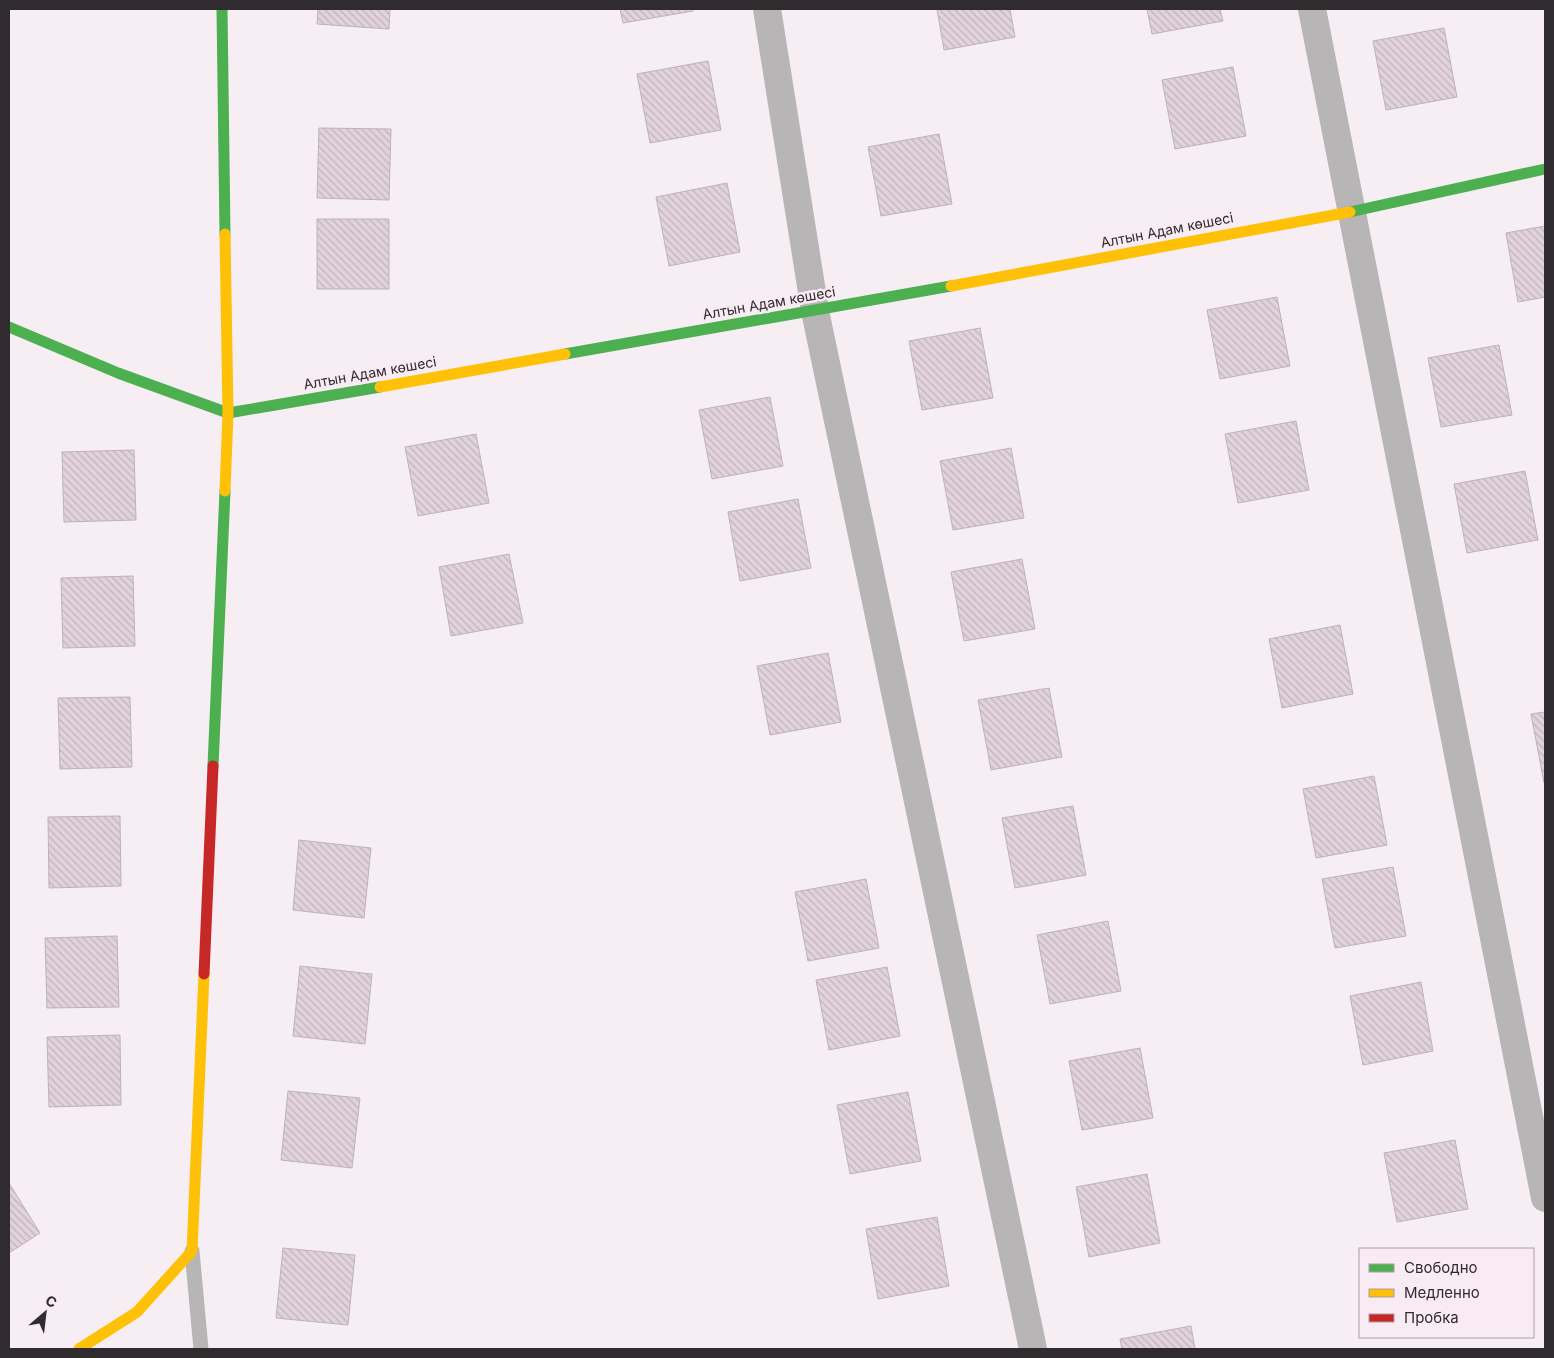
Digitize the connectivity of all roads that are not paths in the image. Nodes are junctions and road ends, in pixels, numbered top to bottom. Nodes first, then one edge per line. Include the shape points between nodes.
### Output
1 (222, 9) edge
2 (767, 9) edge
3 (1312, 9) edge
4 (1545, 169) edge
5 (1353, 210) junction
6 (815, 310) junction
7 (9, 328) edge
8 (228, 413) junction
9 (1545, 1198) edge
10 (192, 1251) junction
11 (79, 1349) edge
12 (201, 1349) edge
13 (1033, 1349) edge

1 - 8 street
2 - 6 street
3 - 5 street
4 - 5 street, Алтын Адам көшесі
5 - 6 street, Алтын Адам көшесі
5 - 9 street
6 - 8 street, Алтын Адам көшесі
6 - 13 street
7 - 8 street, Алтын Адам көшесі via 118,373
8 - 10 street
10 - 11 street via 137,1312
10 - 12 lane

